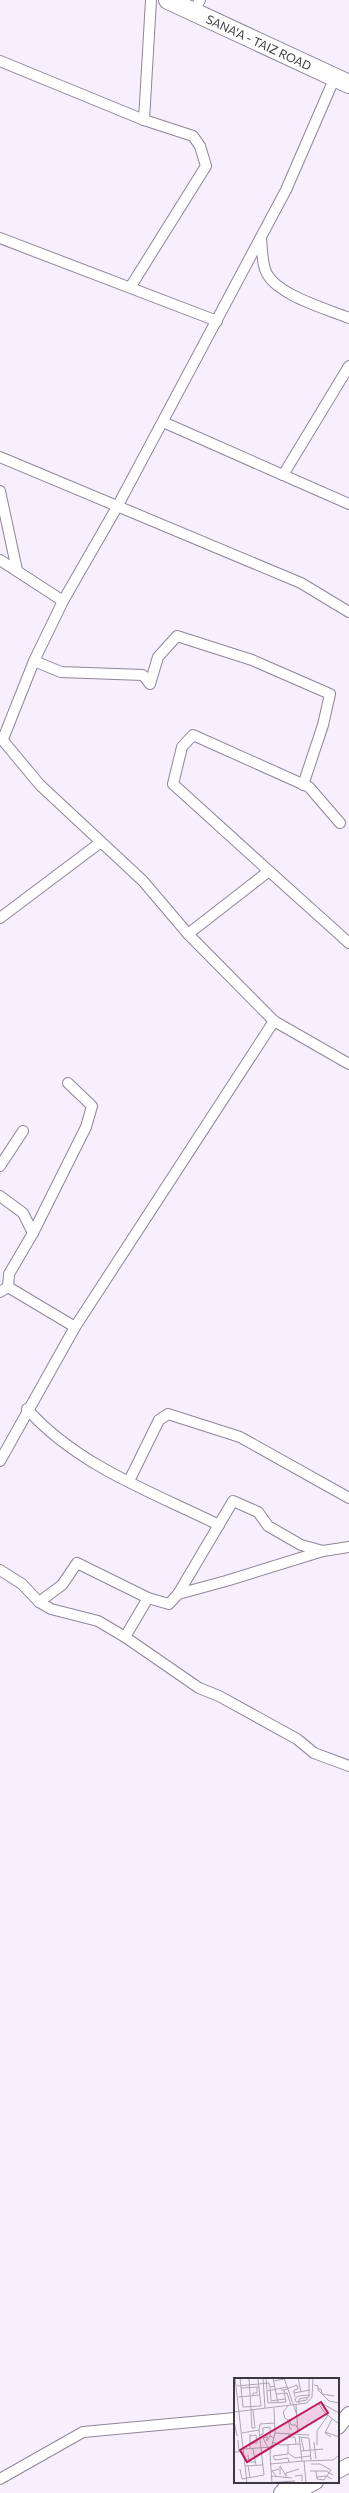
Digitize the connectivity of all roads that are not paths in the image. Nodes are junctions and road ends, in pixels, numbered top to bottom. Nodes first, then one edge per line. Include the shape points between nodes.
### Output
1 (151, 0) edge
2 (168, 0) edge
3 (197, 6) edge
4 (0, 61) edge
5 (342, 80) edge
6 (144, 120) junction
7 (0, 238) edge
8 (260, 239) junction
9 (131, 286) junction
10 (349, 318) edge
11 (217, 321) junction
12 (349, 366) edge
13 (163, 422) junction
14 (0, 456) edge
15 (283, 475) junction
16 (0, 491) edge
17 (349, 504) edge
18 (117, 507) junction
19 (0, 560) edge
20 (17, 570) junction
21 (63, 601) junction
22 (349, 612) edge
23 (34, 661) junction
24 (1, 738) edge
25 (303, 785) junction
26 (340, 822) dead end
27 (101, 842) junction
28 (269, 871) junction
29 (0, 918) edge
30 (188, 934) junction
31 (349, 943) edge
32 (274, 1021) junction
33 (349, 1064) edge
34 (68, 1083) dead end
35 (23, 1131) dead end
36 (0, 1166) edge
37 (0, 1196) edge
38 (33, 1233) junction
39 (4, 1290) edge
40 (75, 1327) junction
41 (27, 1409) junction
42 (0, 1461) edge
43 (129, 1481) junction
44 (349, 1498) edge
45 (219, 1525) junction
46 (349, 1546) edge
47 (323, 1551) junction
48 (0, 1570) edge
49 (178, 1594) junction
50 (148, 1598) junction
51 (39, 1602) junction
52 (125, 1637) junction
53 (349, 1766) edge
54 (349, 2414) edge
55 (234, 2418) edge
56 (339, 2426) edge
57 (349, 2465) edge
58 (339, 2470) edge
59 (0, 2479) edge
60 (290, 2483) edge
61 (314, 2483) edge
62 (281, 2493) edge
63 (295, 2493) edge

1 - 6 street
2 - 3 highway, SANA'A - TAIZ ROAD
3 - 5 highway, SANA'A - TAIZ ROAD
4 - 6 street
5 - 8 street
6 - 9 street via 192,136 200,146 206,166
7 - 9 street
8 - 10 street via 265,270 273,283 295,296
8 - 11 street
9 - 11 street
11 - 13 street
12 - 15 street
13 - 15 street
13 - 18 street
14 - 18 street
15 - 17 street
16 - 20 street
18 - 21 street
18 - 22 street via 301,583
19 - 20 street
20 - 21 street
21 - 23 street
23 - 24 street
23 - 25 street via 61,672 143,675 150,684 158,657 177,636 252,660 330,694 323,726
24 - 27 street via 40,785
25 - 26 street via 309,788
25 - 28 street via 193,735 182,747 173,784
27 - 29 street
27 - 30 street via 143,881
28 - 30 street
28 - 31 street
30 - 32 street
32 - 33 street
32 - 40 street
34 - 38 street via 92,1106 86,1127
35 - 36 street
37 - 38 street via 23,1213
38 - 39 street via 9,1274
39 - 40 street
40 - 41 street
41 - 42 street
41 - 43 street via 46,1430 68,1447 95,1465
43 - 44 street via 159,1420 168,1414 240,1437
43 - 45 street
45 - 47 street via 233,1501 258,1512 268,1526 302,1545
45 - 49 street
46 - 47 street
47 - 49 street
48 - 51 street via 22,1584
49 - 50 street via 169,1604
50 - 51 street via 77,1563 62,1585
50 - 52 street
51 - 52 street via 51,1609 98,1621
52 - 53 street via 199,1688 219,1696 297,1739 314,1753
54 - 56 street
55 - 59 street via 83,2432
57 - 58 street
60 - 62 street
61 - 63 street

